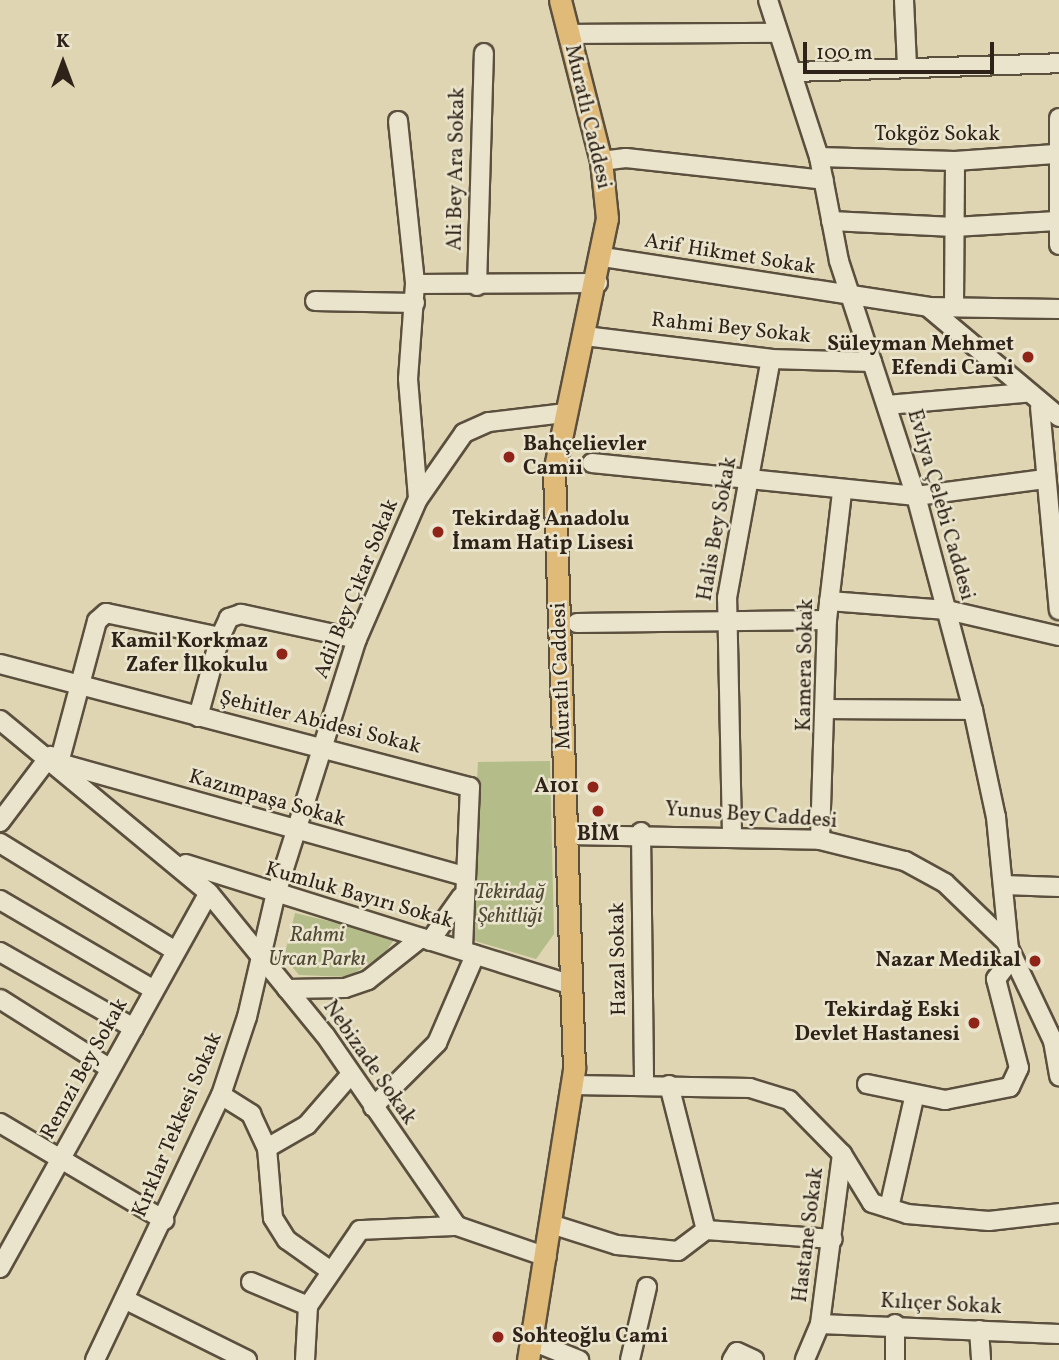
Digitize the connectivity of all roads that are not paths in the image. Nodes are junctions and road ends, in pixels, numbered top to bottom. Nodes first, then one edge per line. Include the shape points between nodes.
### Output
1 (560, 0) edge
2 (768, 0) edge
3 (904, 0) edge
4 (778, 33) junction
5 (568, 34) junction
6 (484, 53) dead end
7 (1059, 63) edge
8 (907, 66) junction
9 (794, 72) junction
10 (1059, 118) edge
11 (398, 121) dead end
12 (1055, 154) junction
13 (819, 157) junction
14 (601, 160) junction
15 (955, 161) junction
16 (824, 180) junction
17 (831, 221) junction
18 (1058, 221) edge
19 (954, 227) junction
20 (1059, 245) edge
21 (603, 257) junction
22 (598, 283) junction
23 (415, 284) junction
24 (477, 286) junction
25 (850, 297) junction
26 (316, 301) dead end
27 (415, 303) junction
28 (928, 307) junction
29 (954, 307) junction
30 (1059, 309) edge
31 (585, 336) junction
32 (771, 359) junction
33 (872, 362) junction
34 (1025, 393) junction
35 (887, 405) junction
36 (565, 412) junction
37 (1053, 412) edge
38 (592, 463) dead end
39 (750, 479) junction
40 (1045, 479) junction
41 (842, 493) junction
42 (916, 496) junction
43 (418, 499) junction
44 (829, 601) junction
45 (1059, 605) edge
46 (947, 610) junction
47 (827, 620) junction
48 (725, 621) junction
49 (577, 622) dead end
50 (220, 636) junction
51 (1059, 636) edge
52 (357, 639) junction
53 (0, 664) edge
54 (81, 687) junction
55 (828, 709) junction
56 (973, 710) junction
57 (198, 717) junction
58 (0, 720) edge
59 (323, 748) junction
60 (55, 759) junction
61 (0, 822) edge
62 (641, 832) junction
63 (298, 833) junction
64 (732, 833) junction
65 (568, 835) junction
66 (820, 840) junction
67 (0, 843) edge
68 (174, 860) junction
69 (463, 876) junction
70 (1004, 885) junction
71 (1059, 887) edge
72 (209, 892) junction
73 (275, 897) junction
74 (461, 897) junction
75 (0, 900) edge
76 (425, 939) junction
77 (172, 949) junction
78 (0, 952) edge
79 (469, 952) junction
80 (1010, 954) junction
81 (262, 961) junction
82 (573, 985) junction
83 (287, 989) junction
84 (154, 990) junction
85 (0, 999) edge
86 (1059, 1022) edge
87 (134, 1028) junction
88 (1053, 1041) junction
89 (109, 1068) junction
90 (351, 1074) junction
91 (1059, 1076) edge
92 (867, 1084) dead end
93 (573, 1085) junction
94 (643, 1085) junction
95 (669, 1085) junction
96 (221, 1095) junction
97 (914, 1098) junction
98 (373, 1107) junction
99 (0, 1123) edge
100 (267, 1148) junction
101 (842, 1153) junction
102 (61, 1161) junction
103 (841, 1198) junction
104 (880, 1206) junction
105 (1059, 1213) edge
106 (164, 1220) junction
107 (554, 1225) junction
108 (457, 1226) junction
109 (706, 1230) junction
110 (833, 1239) junction
111 (547, 1257) junction
112 (0, 1268) edge
113 (328, 1269) junction
114 (251, 1282) dead end
115 (647, 1287) dead end
116 (128, 1301) junction
117 (308, 1306) junction
118 (820, 1324) junction
119 (895, 1324) junction
120 (979, 1330) junction
121 (1059, 1334) edge
122 (530, 1351) edge
123 (95, 1360) edge
124 (247, 1360) edge
125 (304, 1360) edge
126 (579, 1360) edge
127 (630, 1360) edge
128 (732, 1360) edge
129 (754, 1360) edge
130 (805, 1360) edge
131 (895, 1360) edge
132 (981, 1360) edge

1 - 5 main road, Muratlı Caddesi
2 - 4 street, Evliya Çelebi Caddesi
3 - 8 street
4 - 5 street
4 - 9 street, Evliya Çelebi Caddesi
5 - 14 main road, Muratlı Caddesi
6 - 24 street, Ali Bey Ara Sokak
7 - 8 street
8 - 9 street
9 - 13 street, Evliya Çelebi Caddesi
10 - 12 street
11 - 23 street, Adil Bey Çıkar Sokak
12 - 15 street, Tokgöz Sokak
12 - 18 street
13 - 15 street, Tokgöz Sokak
13 - 16 street, Evliya Çelebi Caddesi
14 - 16 street via 626,158
14 - 21 main road, Muratlı Caddesi
15 - 19 street
16 - 17 street, Evliya Çelebi Caddesi
17 - 19 street
17 - 25 street, Evliya Çelebi Caddesi
18 - 19 street
18 - 20 street
19 - 29 street
21 - 22 main road, Muratlı Caddesi
21 - 25 street, Arif Hikmet Sokak
22 - 24 street
22 - 31 main road, Muratlı Caddesi
23 - 24 street
23 - 27 street, Adil Bey Çıkar Sokak
25 - 28 street, Arif Hikmet Sokak
25 - 33 street, Evliya Çelebi Caddesi
26 - 27 street
27 - 43 street, Adil Bey Çıkar Sokak via 408,379
28 - 29 street, Arif Hikmet Sokak
28 - 34 street
29 - 30 street, Arif Hikmet Sokak
31 - 32 street, Rahmi Bey Sokak
31 - 36 main road, Muratlı Caddesi
32 - 33 street, Rahmi Bey Sokak
32 - 39 street, Halis Bey Sokak
33 - 35 street, Evliya Çelebi Caddesi
34 - 35 street
34 - 37 street
35 - 42 street, Evliya Çelebi Caddesi
36 - 43 street, Adil Bey Çıkar Sokak via 489,422 464,433
36 - 65 main road, Muratlı Caddesi via 554,472
37 - 40 street
38 - 39 street
39 - 41 street
39 - 48 street, Halis Bey Sokak
40 - 42 street
40 - 45 street
41 - 42 street
41 - 44 street, Kamera Sokak
42 - 46 street, Evliya Çelebi Caddesi
43 - 52 street, Adil Bey Çıkar Sokak
44 - 46 street
44 - 47 street, Kamera Sokak
46 - 51 street
46 - 56 street, Evliya Çelebi Caddesi
47 - 48 street
47 - 55 street, Kamera Sokak
48 - 49 street
48 - 64 street, Halis Bey Sokak
50 - 52 street via 229,618 241,614
50 - 54 street via 106,613 97,621
50 - 57 street
52 - 59 street, Adil Bey Çıkar Sokak
53 - 54 street, Şehitler Abidesi Sokak
54 - 57 street, Şehitler Abidesi Sokak
54 - 60 street
55 - 56 street
55 - 66 street, Kamera Sokak
56 - 70 street, Evliya Çelebi Caddesi
57 - 59 street, Şehitler Abidesi Sokak
58 - 60 street, Nebizade Sokak
59 - 63 street, Adil Bey Çıkar Sokak
59 - 69 street, Şehitler Abidesi Sokak via 470,787
60 - 61 street
60 - 63 street, Kazımpaşa Sokak
60 - 68 street, Nebizade Sokak
62 - 64 street, Yunus Bey Caddesi
62 - 65 street, Yunus Bey Caddesi
62 - 94 street, Hazal Sokak
63 - 69 street, Kazımpaşa Sokak
63 - 73 street, Adil Bey Çıkar Sokak
64 - 66 street, Yunus Bey Caddesi
65 - 82 main road, Muratlı Caddesi
66 - 80 street, Yunus Bey Caddesi via 905,860 945,883
67 - 77 street
68 - 72 street, Nebizade Sokak
68 - 73 street, Kumluk Bayırı Sokak
69 - 74 street, Şehitler Abidesi Sokak
70 - 71 street
70 - 80 street, Evliya Çelebi Caddesi
72 - 77 street, Remzi Bey Sokak
72 - 81 street, Nebizade Sokak
73 - 76 street, Kumluk Bayırı Sokak
73 - 81 street, Kırklar Tekkesi Sokak
74 - 76 street
74 - 79 street, Şehitler Abidesi Sokak
75 - 84 street
76 - 79 street, Kumluk Bayırı Sokak
76 - 83 street via 368,980 345,988
77 - 84 street, Remzi Bey Sokak
78 - 87 street
79 - 82 street, Kumluk Bayırı Sokak
79 - 98 street via 437,1043
80 - 88 street, Yunus Bey Caddesi
80 - 97 street via 996,979 1019,1068 1010,1087 945,1100
81 - 83 street, Nebizade Sokak
81 - 96 street, Kırklar Tekkesi Sokak
82 - 93 main road, Muratlı Caddesi
83 - 90 street, Nebizade Sokak
84 - 87 street, Remzi Bey Sokak
85 - 89 street
86 - 88 street
87 - 89 street, Remzi Bey Sokak
88 - 91 street, Yunus Bey Caddesi
89 - 102 street, Remzi Bey Sokak
90 - 98 street, Nebizade Sokak
90 - 100 street via 307,1125
92 - 97 street
93 - 94 street, Hastane Sokak
93 - 107 main road, Muratlı Caddesi
94 - 95 street, Hastane Sokak
95 - 101 street, Hastane Sokak via 710,1083 789,1100
95 - 109 street
96 - 100 street via 251,1114
96 - 106 street, Kırklar Tekkesi Sokak
97 - 104 street
98 - 108 street, Nebizade Sokak
99 - 102 street
100 - 113 street via 273,1218 287,1240
101 - 103 street, Hastane Sokak
101 - 104 street
102 - 106 street
102 - 112 street, Remzi Bey Sokak
103 - 104 street
103 - 110 street, Hastane Sokak
104 - 105 street via 989,1221
106 - 116 street, Kırklar Tekkesi Sokak
107 - 109 street via 617,1245 678,1251
107 - 111 main road, Muratlı Caddesi
108 - 111 street
108 - 113 street via 360,1230
109 - 110 street
110 - 118 street, Hastane Sokak
111 - 122 main road, Muratlı Caddesi
113 - 117 street
114 - 117 street
115 - 127 street
116 - 123 street, Kırklar Tekkesi Sokak
116 - 124 street
117 - 125 street
118 - 119 street, Kılıçer Sokak
118 - 130 street, Hastane Sokak
119 - 120 street, Kılıçer Sokak
119 - 131 street
120 - 121 street, Kılıçer Sokak
120 - 132 street
122 - 126 street
128 - 129 street via 737,1352

